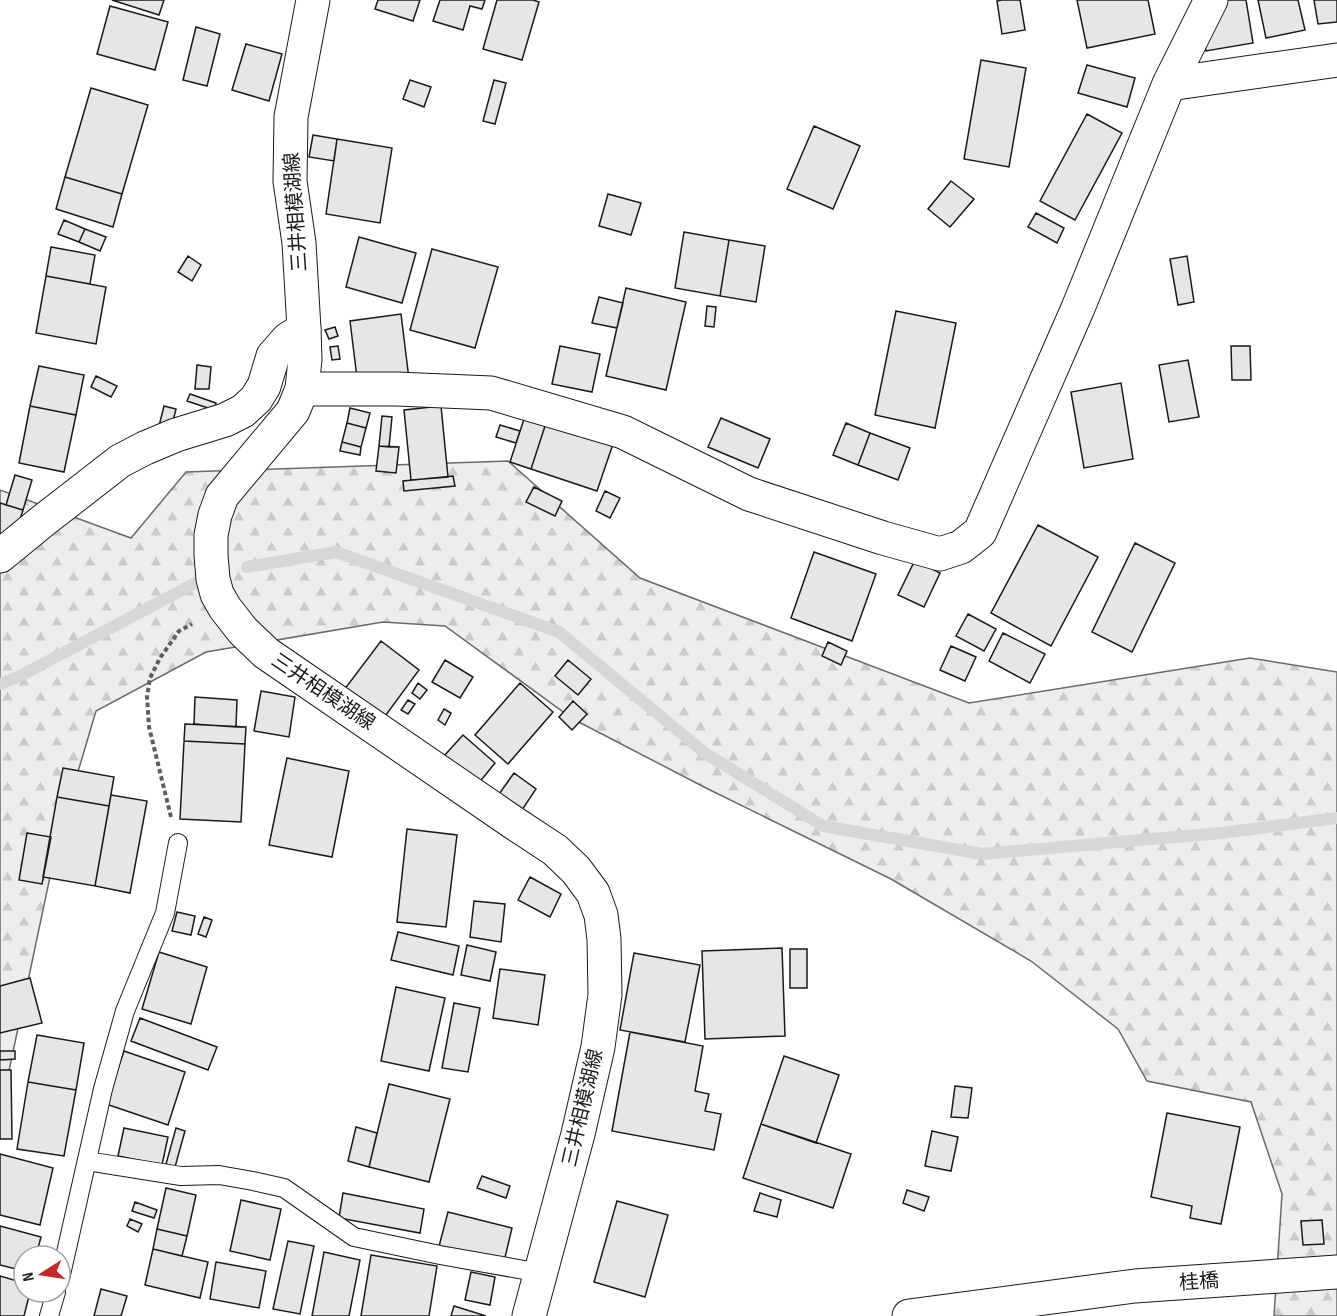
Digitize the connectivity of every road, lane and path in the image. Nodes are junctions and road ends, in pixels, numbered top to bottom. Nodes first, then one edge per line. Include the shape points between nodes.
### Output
1 (313, 0) edge
2 (1210, 0) edge
3 (1337, 60) edge
4 (1169, 84) junction
5 (304, 329) junction
6 (302, 389) junction
7 (0, 556) edge
8 (225, 608) junction
9 (178, 843) joint
10 (87, 1161) junction
11 (68, 1244) edge
12 (1337, 1272) edge
13 (541, 1274) junction
14 (529, 1316) edge
15 (909, 1316) edge

1 - 5 main road, 三井相模湖線 via 291,117 290,181 299,243
2 - 4 main road
3 - 4 main road
4 - 6 main road via 1078,308 980,532 961,547 940,554 883,538 749,494 623,432 491,393
5 - 6 main road, 三井相模湖線
5 - 7 main road via 273,356 264,386 243,411 120,461
6 - 8 main road, 三井相模湖線 via 293,411 222,496 215,515 210,555 217,594
8 - 9 path via 179,631 150,678 149,727
8 - 13 main road, 三井相模湖線 via 266,653 555,850 593,893 604,939 605,995 598,1047
9 - 10 lane via 165,914 125,1011
10 - 11 lane
10 - 13 lane via 181,1176 219,1175 284,1188 354,1237
12 - 15 main road, 桂橋 via 1135,1286
13 - 14 main road, 三井相模湖線

